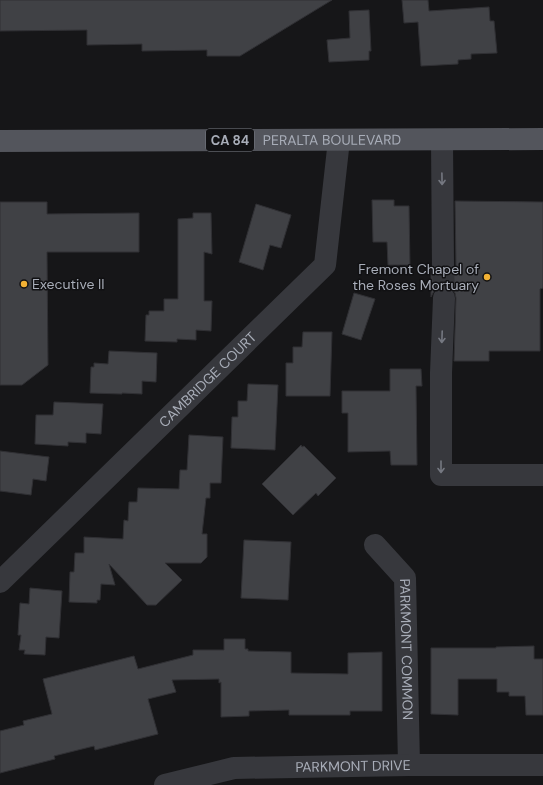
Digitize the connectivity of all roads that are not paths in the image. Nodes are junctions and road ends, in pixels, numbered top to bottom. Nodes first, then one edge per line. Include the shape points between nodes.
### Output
1 (543, 139) edge
2 (339, 140) junction
3 (442, 140) junction
4 (0, 141) edge
5 (443, 266) tunnel mouth
6 (444, 298) tunnel mouth
7 (543, 475) edge
8 (375, 545) dead end
9 (0, 582) edge
10 (409, 765) junction
11 (543, 765) edge
12 (165, 785) edge

1 - 3 main road, PERALTA BOULEVARD / CA 84
2 - 3 main road, PERALTA BOULEVARD / CA 84
2 - 4 main road, PERALTA BOULEVARD / CA 84
2 - 9 street, CAMBRIDGE COURT via 325,265
3 -> 5 street
6 -> 7 street via 441,373 442,475
8 - 10 street, PARKMONT COMMON via 405,578
10 - 11 street, PARKMONT DRIVE
10 - 12 street, PARKMONT DRIVE via 234,768

